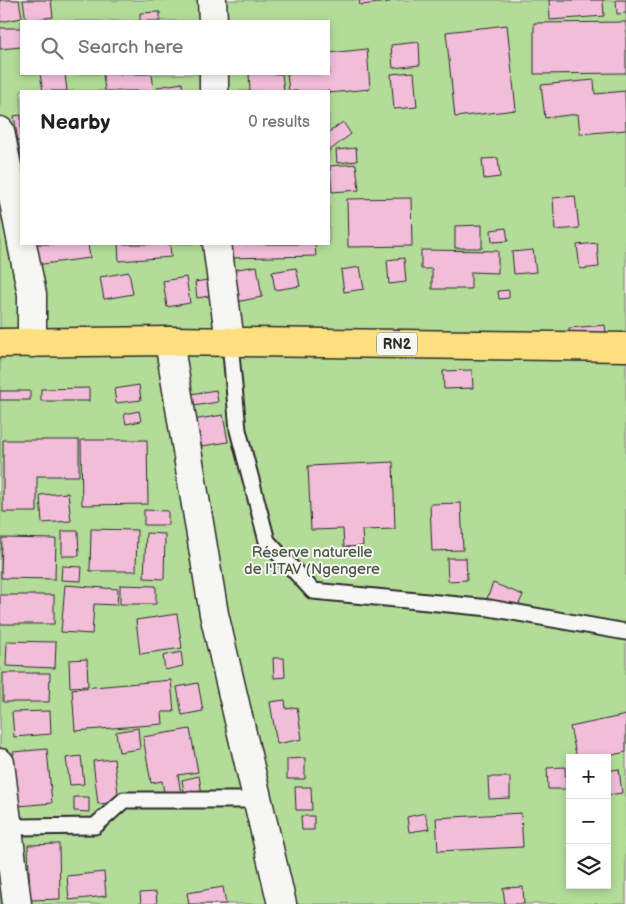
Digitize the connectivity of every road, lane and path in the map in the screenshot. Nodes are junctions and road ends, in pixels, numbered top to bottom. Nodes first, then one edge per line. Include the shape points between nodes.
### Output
1 (212, 0) edge
2 (213, 20) edge
3 (214, 75) edge
4 (214, 90) edge
5 (0, 131) edge
6 (20, 233) edge
7 (22, 245) edge
8 (217, 245) edge
9 (169, 341) junction
10 (230, 342) junction
11 (0, 343) edge
12 (32, 343) junction
13 (626, 347) edge
14 (626, 632) edge
15 (0, 763) edge
16 (258, 800) junction
17 (3, 813) edge
18 (17, 904) edge
19 (282, 904) edge

1 - 2 street
3 - 4 street
5 - 6 street
7 - 12 street via 32,294
8 - 10 street
9 - 10 highway, RN2
9 - 12 highway, RN2
9 - 16 street via 214,614
10 - 13 highway, RN2
10 - 14 lane via 238,430 267,541 313,591 490,608
11 - 12 highway, RN2
15 - 17 street
16 - 17 lane via 124,800 95,826 19,827
16 - 19 street
17 - 18 street

